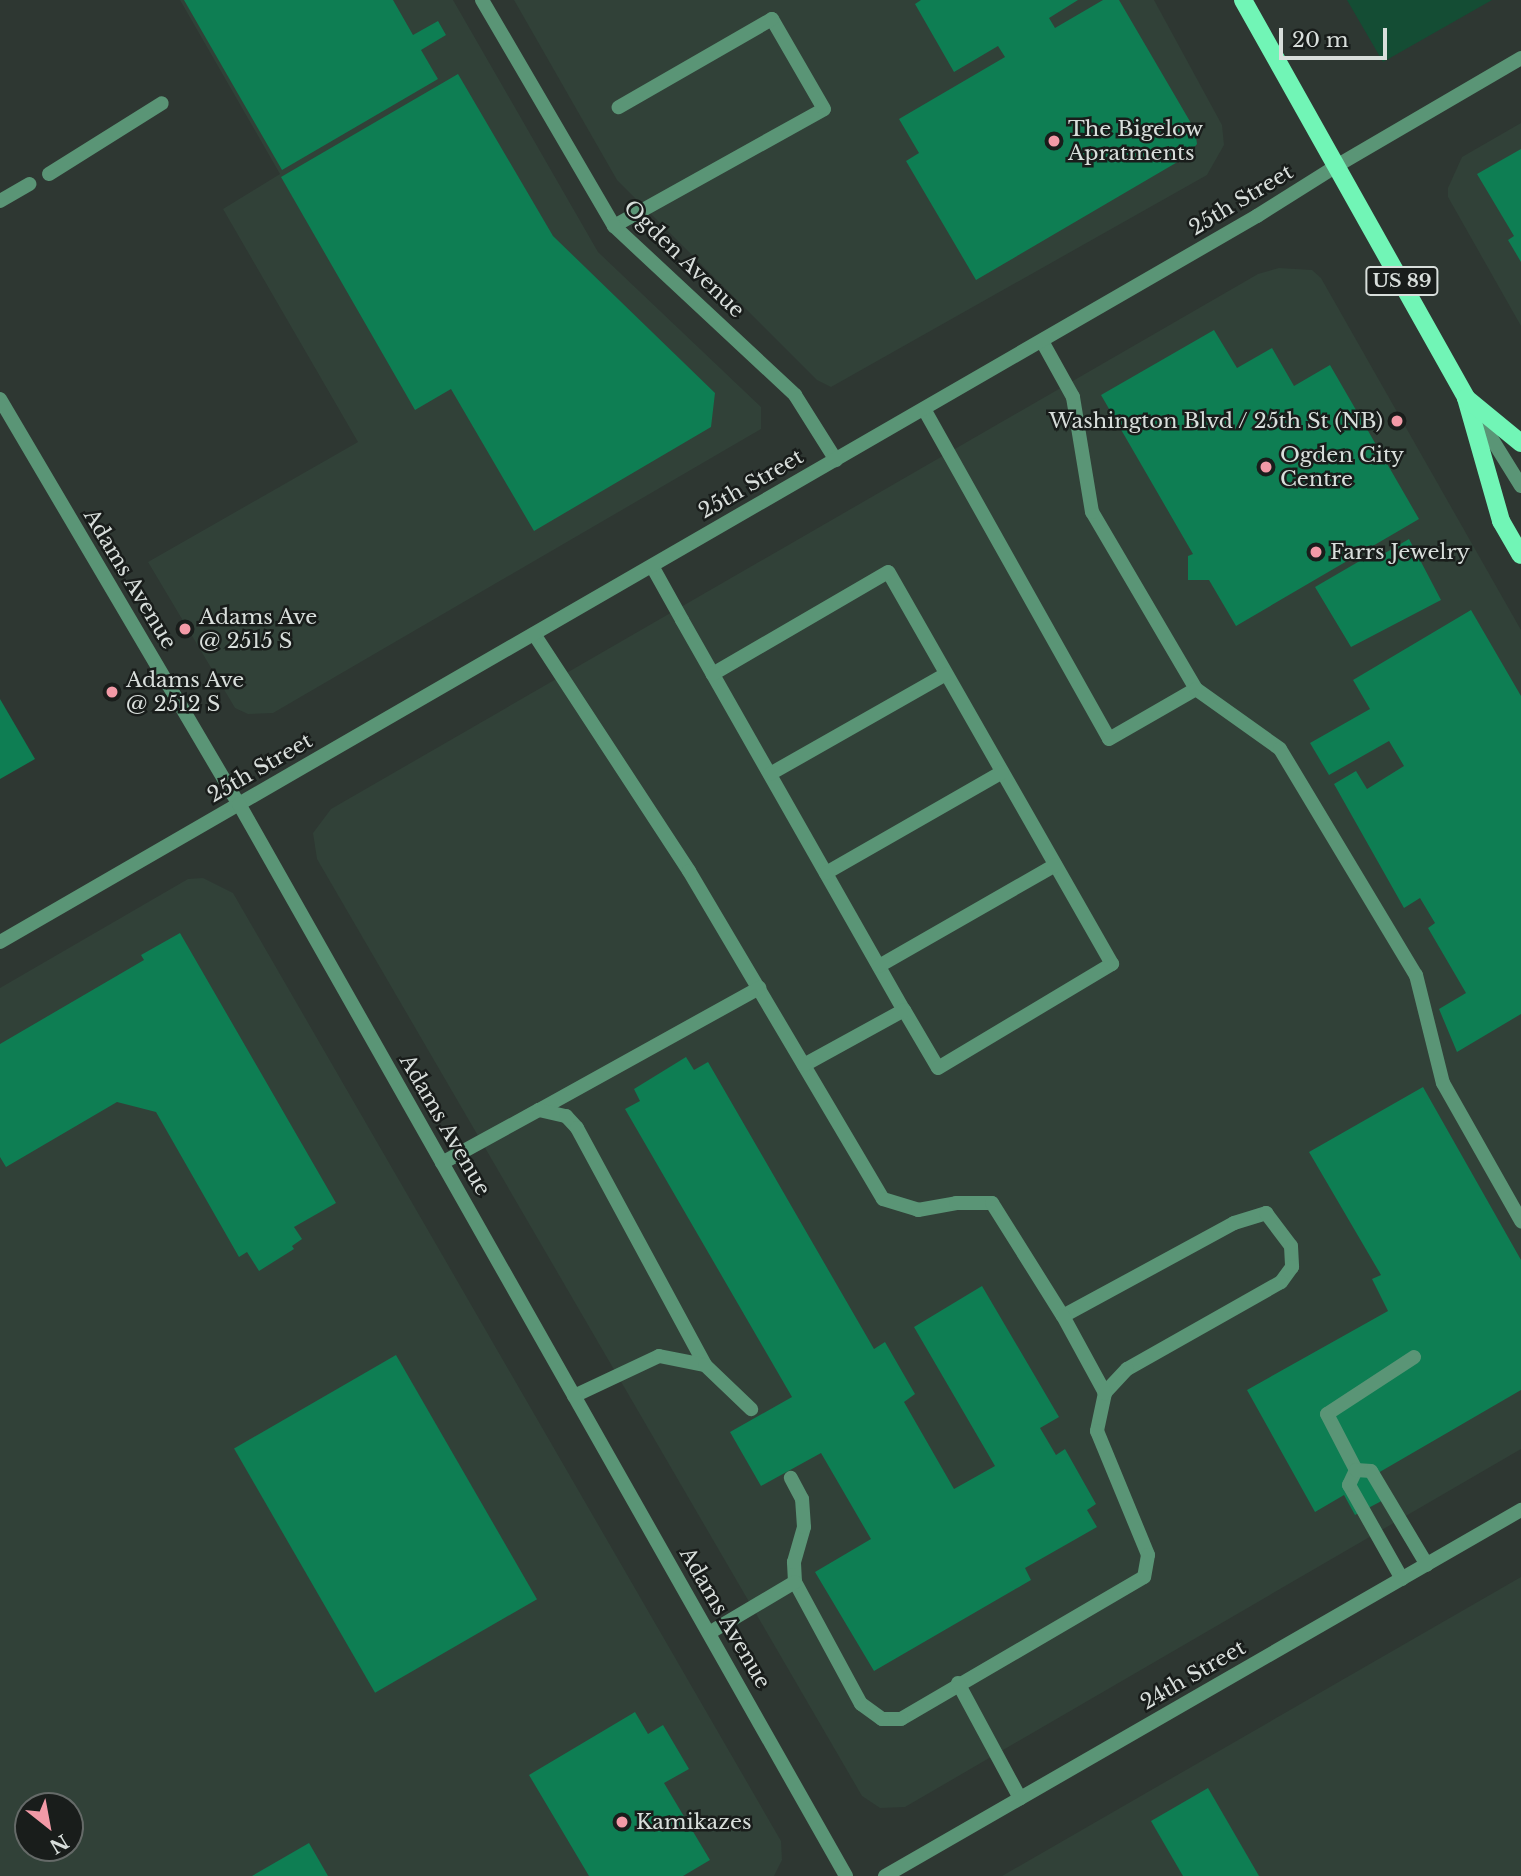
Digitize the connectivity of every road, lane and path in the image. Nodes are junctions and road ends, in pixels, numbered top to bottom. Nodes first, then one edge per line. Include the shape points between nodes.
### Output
1 (482, 0) edge
2 (1243, 0) edge
3 (1521, 58) edge
4 (162, 103) dead end
5 (619, 107) dead end
6 (1338, 164) junction
7 (49, 174) dead end
8 (30, 184) dead end
9 (0, 201) edge
10 (614, 226) junction
11 (1042, 341) junction
12 (1466, 398) junction
13 (0, 399) edge
14 (924, 409) junction
15 (1521, 443) edge
16 (836, 460) junction
17 (1521, 486) edge
18 (1521, 555) edge
19 (652, 566) junction
20 (534, 634) junction
21 (713, 674) junction
22 (946, 674) junction
23 (1196, 689) junction
24 (1002, 772) junction
25 (770, 774) junction
26 (239, 804) junction
27 (1055, 865) junction
28 (826, 873) junction
29 (0, 942) edge
30 (879, 966) junction
31 (759, 988) junction
32 (904, 1010) junction
33 (804, 1066) junction
34 (539, 1110) junction
35 (442, 1163) junction
36 (1521, 1221) edge
37 (1063, 1316) junction
38 (1413, 1357) dead end
39 (705, 1365) junction
40 (1105, 1393) junction
41 (574, 1396) junction
42 (751, 1409) dead end
43 (1356, 1470) junction
44 (791, 1478) dead end
45 (1521, 1510) edge
46 (1427, 1564) junction
47 (1402, 1579) junction
48 (795, 1582) junction
49 (709, 1633) junction
50 (958, 1683) junction
51 (1020, 1798) junction
52 (846, 1876) edge
53 (885, 1876) edge

1 - 10 street, Ogden Avenue
2 - 6 main road, US 89
3 - 6 street, 25th Street
4 - 7 street
5 - 10 street via 772,19 824,109
6 - 11 street, 25th Street
6 - 12 main road, US 89
8 - 9 street
10 - 16 street, Ogden Avenue via 795,395
11 - 14 street, 25th Street
11 - 23 street via 1073,397 1092,512
12 - 15 main road, US 89
12 - 17 street
12 - 18 main road, US 89 via 1501,521
13 - 26 street, Adams Avenue
14 - 16 street, 25th Street
14 - 23 street via 1110,738
16 - 19 street, 25th Street
19 - 20 street, 25th Street
19 - 21 street
20 - 26 street, 25th Street
20 - 31 street via 689,871
21 - 22 street via 888,572
21 - 25 street
22 - 24 street
22 - 25 street
23 - 36 street via 1280,749 1416,975 1443,1083
24 - 27 street
24 - 28 street
25 - 28 street
26 - 29 street, 25th Street
26 - 35 street, Adams Avenue
27 - 30 street
27 - 32 street via 1112,964 938,1068
28 - 30 street
30 - 32 street
31 - 33 street
31 - 34 street
32 - 33 street
33 - 37 street via 883,1199 918,1210 992,1203
34 - 35 street
34 - 39 street via 566,1116 577,1128
35 - 41 street, Adams Avenue
37 - 40 street
37 - 40 street via 1234,1223 1266,1213 1291,1246 1292,1267 1281,1282 1127,1369
38 - 43 street via 1327,1414
39 - 41 street via 659,1356
39 - 42 street
40 - 50 street via 1097,1432 1148,1555 1144,1577
41 - 49 street, Adams Avenue
43 - 46 street via 1371,1471
43 - 47 street via 1349,1485
44 - 48 street via 802,1499 804,1527 794,1562
45 - 46 street, 24th Street
46 - 47 street, 24th Street
47 - 51 street, 24th Street
48 - 49 street
48 - 50 street via 861,1704 882,1719 901,1719
49 - 52 street, Adams Avenue
50 - 51 street
51 - 53 street, 24th Street

